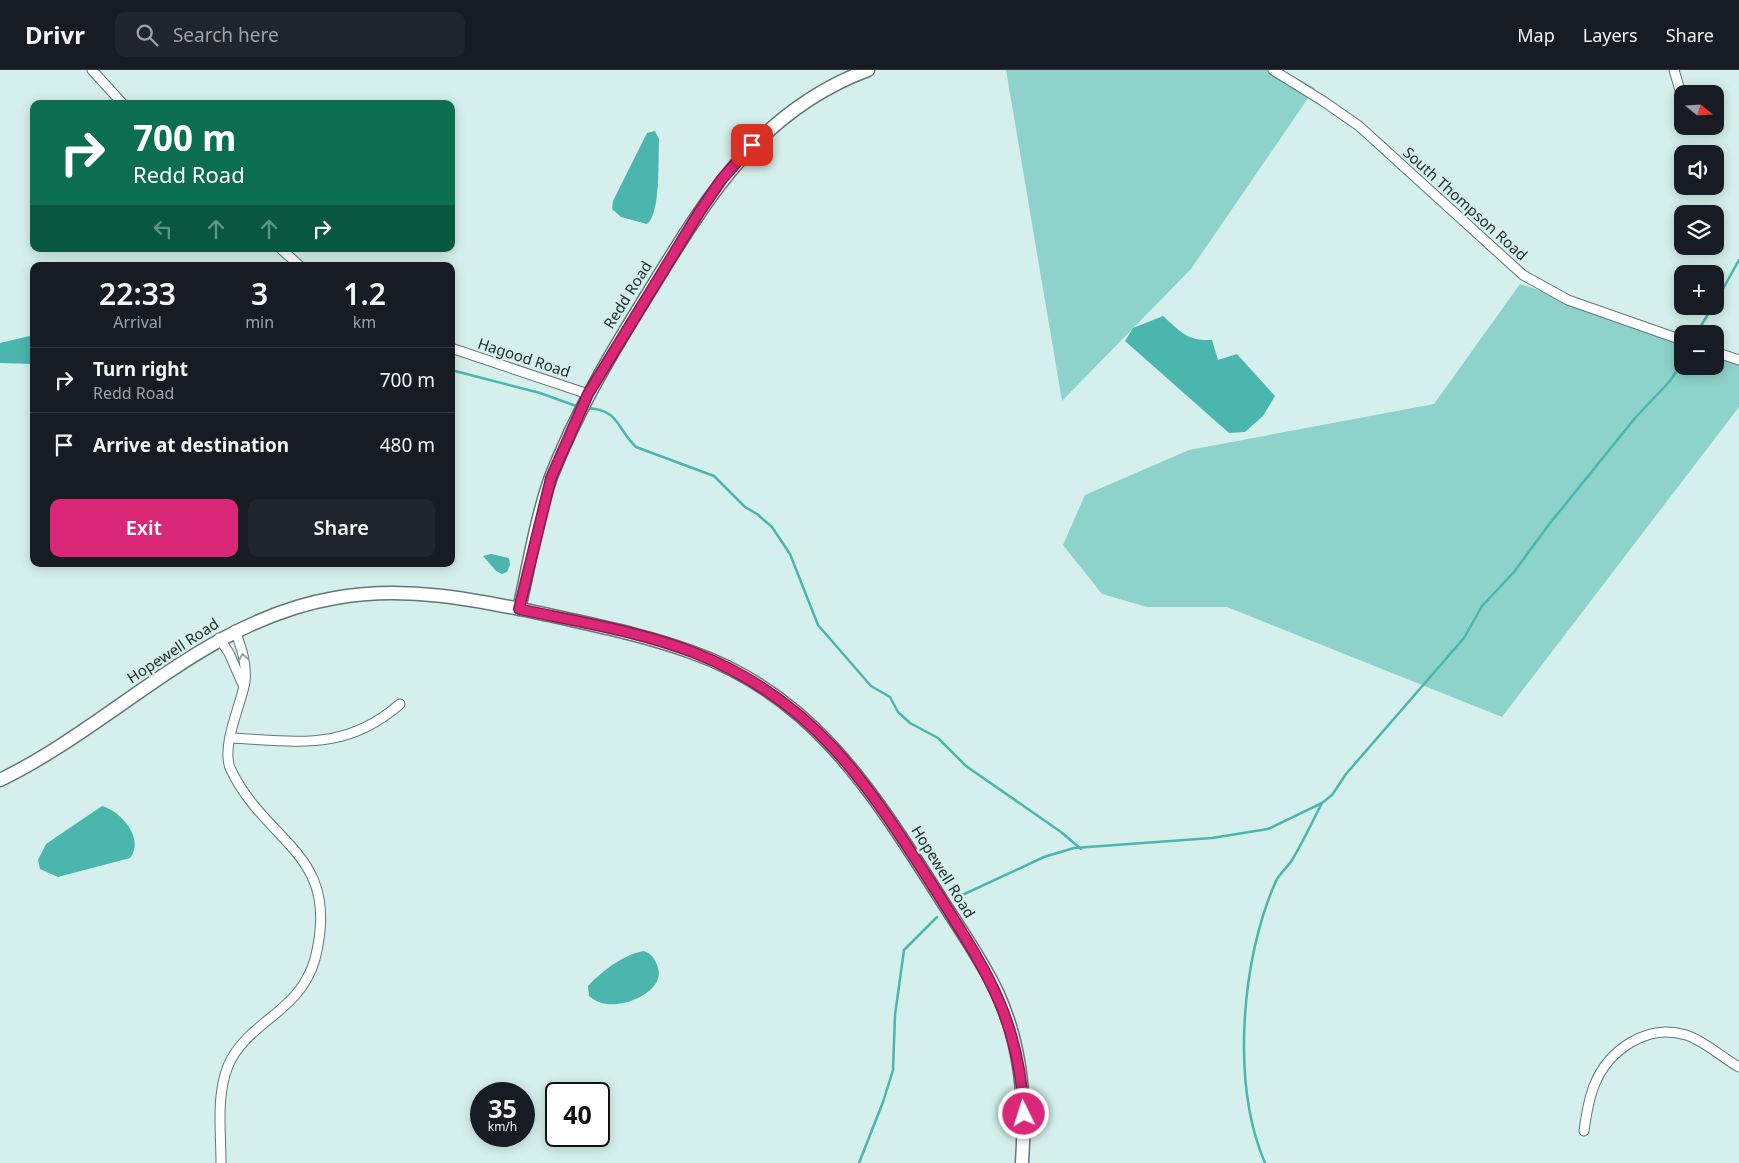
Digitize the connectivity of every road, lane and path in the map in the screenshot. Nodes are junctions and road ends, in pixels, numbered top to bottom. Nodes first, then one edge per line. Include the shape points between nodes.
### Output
1 (92, 70) edge
2 (868, 70) edge
3 (1273, 70) edge
4 (1674, 70) edge
5 (1289, 74) edge
6 (1678, 85) edge
7 (119, 100) edge
8 (284, 252) edge
9 (296, 262) edge
10 (1674, 337) edge
11 (455, 349) edge
12 (1724, 355) edge
13 (1739, 360) edge
14 (588, 394) junction
15 (519, 609) junction
16 (235, 630) junction
17 (219, 638) junction
18 (244, 685) junction
19 (400, 704) dead end
20 (230, 738) junction
21 (0, 780) edge
22 (1739, 1067) edge
23 (1584, 1131) dead end
24 (221, 1163) edge
25 (1022, 1163) edge

1 - 7 street
2 - 14 street, Redd Road via 824,92 776,124 722,179 674,251
3 - 5 street, South Thompson Road
4 - 6 street
5 - 10 street, South Thompson Road via 1359,126 1523,275 1568,300
8 - 9 street
11 - 14 street, Hagood Road
12 - 13 street
14 - 15 street, Redd Road via 551,478
15 - 16 street, Hopewell Road via 423,593 372,593 303,605
15 - 25 street, Hopewell Road via 626,632 694,653 760,686 799,713 836,748 899,832 998,994 1019,1060 1024,1114
16 - 17 street, Hopewell Road
18 -> 16 street via 244,660
17 - 18 street
17 - 21 street, Hopewell Road via 64,745
18 - 20 street
19 - 20 street via 378,720 333,740
20 - 24 street via 227,754 230,769 251,804 306,863 317,890 320,916 315,958 303,986 287,1006 242,1044 228,1066 220,1101
22 - 23 street via 1688,1036 1667,1032 1640,1037 1621,1049 1599,1074 1588,1105

